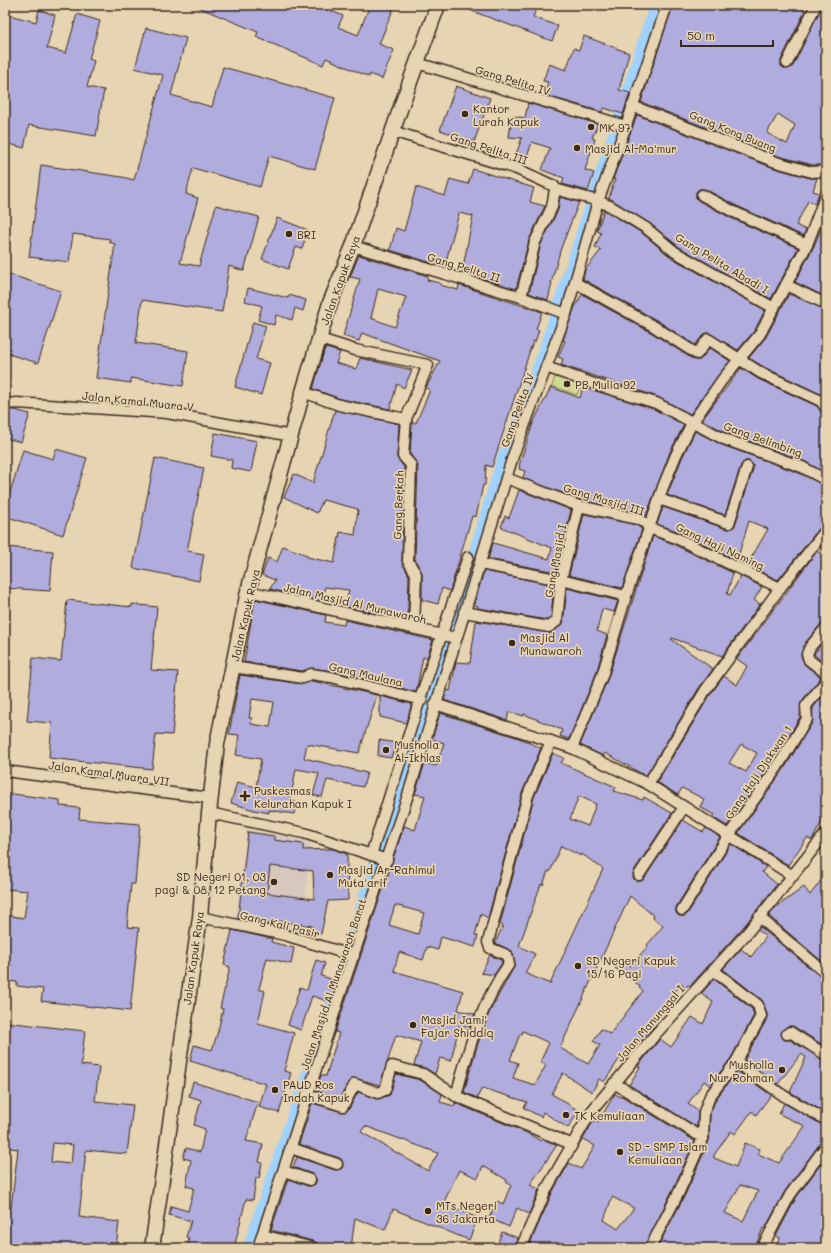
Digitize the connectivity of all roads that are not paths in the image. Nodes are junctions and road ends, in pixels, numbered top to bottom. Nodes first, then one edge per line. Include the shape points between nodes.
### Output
1 (438, 5) edge
2 (667, 5) edge
3 (816, 5) edge
4 (417, 63) junction
5 (787, 63) dead end
6 (632, 106) junction
7 (624, 126) junction
8 (392, 131) junction
9 (826, 171) edge
10 (555, 189) junction
11 (826, 194) edge
12 (702, 195) dead end
13 (595, 200) junction
14 (353, 246) junction
15 (807, 246) junction
16 (576, 283) junction
17 (786, 286) junction
18 (521, 297) junction
19 (826, 304) edge
20 (774, 308) junction
21 (564, 314) junction
22 (320, 339) junction
23 (740, 361) junction
24 (546, 367) junction
25 (303, 392) junction
26 (5, 404) edge
27 (826, 408) edge
28 (406, 419) junction
29 (692, 423) junction
30 (292, 436) junction
31 (747, 467) dead end
32 (506, 478) junction
33 (826, 480) edge
34 (659, 499) junction
35 (579, 506) junction
36 (649, 528) junction
37 (826, 530) edge
38 (468, 557) dead end
39 (480, 564) junction
40 (561, 580) junction
41 (780, 588) junction
42 (248, 591) junction
43 (626, 596) junction
44 (464, 612) junction
45 (414, 628) junction
46 (826, 628) edge
47 (449, 636) junction
48 (233, 667) junction
49 (826, 673) edge
50 (826, 681) edge
51 (421, 699) junction
52 (435, 704) junction
53 (551, 741) junction
54 (572, 748) junction
55 (5, 771) edge
56 (648, 784) junction
57 (393, 790) junction
58 (407, 795) junction
59 (210, 798) junction
60 (684, 807) junction
61 (209, 813) junction
62 (826, 833) edge
63 (729, 835) junction
64 (378, 857) junction
65 (639, 875) dead end
66 (793, 876) junction
67 (682, 910) dead end
68 (200, 917) junction
69 (759, 917) junction
70 (349, 954) junction
71 (713, 970) junction
72 (826, 973) edge
73 (787, 1034) dead end
74 (826, 1055) edge
75 (736, 1062) junction
76 (614, 1083) junction
77 (308, 1095) junction
78 (456, 1096) junction
79 (826, 1120) edge
80 (703, 1138) junction
81 (571, 1144) junction
82 (826, 1146) edge
83 (292, 1148) junction
84 (337, 1164) dead end
85 (284, 1171) junction
86 (310, 1180) dead end
87 (262, 1236) junction
88 (152, 1248) edge
89 (258, 1248) edge
90 (314, 1248) edge
91 (521, 1248) edge
92 (650, 1248) edge
93 (762, 1248) edge

1 - 4 main road, Jalan Kapuk Raya
2 - 6 street, Gang Pelita IV
3 - 5 street
4 - 7 street, Gang Pelita IV
4 - 8 main road, Jalan Kapuk Raya
6 - 7 street, Gang Pelita IV
6 - 9 street, Gang Kong Buang via 776,162 812,172
7 - 13 street, Gang Pelita IV
8 - 10 street, Gang Pelita III via 517,169 554,186
8 - 14 main road, Jalan Kapuk Raya
10 - 13 street, Gang Pelita III
10 - 18 street via 552,207 535,242
11 - 15 street
12 - 15 street
13 - 16 street, Gang Pelita IV
13 - 20 street, Gang Pelita Abadi I via 646,228 675,252
14 - 18 street, Gang Pelita II
14 - 22 main road, Jalan Kapuk Raya via 330,303
15 - 17 street
16 - 21 street, Gang Pelita IV
16 - 23 street via 697,354 708,339
17 - 19 street
17 - 20 street
18 - 21 street, Gang Pelita II
20 - 23 street via 760,334
21 - 24 street, Gang Pelita IV
22 - 25 main road, Jalan Kapuk Raya
22 - 28 street, Gang Berkah via 355,350 428,365
23 - 27 street via 821,401
23 - 29 street via 722,380
24 - 29 street, Gang Belimbing via 656,404
24 - 32 street, Gang Pelita IV
25 - 28 street via 339,406
25 - 30 main road, Jalan Kapuk Raya
26 - 30 street, Jalan Kamal Muara V via 17,402 167,413
28 - 45 street, Gang Berkah via 403,456 411,465 408,561 416,574
29 - 33 street, Gang Belimbing via 738,444 802,467
29 - 34 street
30 - 42 main road, Jalan Kapuk Raya
31 - 34 street via 729,523
32 - 35 street, Gang Masjid III
32 - 39 street, Gang Pelita IV
34 - 36 street
35 - 36 street, Gang Masjid III via 638,519
35 - 40 street, Gang Masjid I
36 - 41 street, Gang Haji Naming via 674,537
36 - 43 street
37 - 41 street
38 - 47 street
39 - 40 street
39 - 44 street, Gang Pelita IV
40 - 43 street
40 - 44 street, Gang Masjid I via 557,621 549,627
41 - 56 street via 705,691
42 - 45 street, Jalan Masjid Al Munawaroh
42 - 48 main road, Jalan Kapuk Raya
43 - 54 street via 602,676
44 - 47 street, Gang Pelita IV
45 - 47 street, Jalan Masjid Al Munawaroh
46 - 49 street via 810,647 807,657
47 - 51 street
47 - 52 street, Gang Pelita IV
48 - 51 street, Gang Maulana via 303,678 312,674 331,677
48 - 59 main road, Jalan Kapuk Raya via 217,744
50 - 63 street, Gang Haji Djakwan 1 via 806,706 807,719 778,766
51 - 57 street
52 - 53 street
52 - 58 street, Jalan Masjid Al Munawaroh Barat
53 - 54 street
53 - 78 street via 528,795 488,942 490,948 507,955 508,964 495,982 471,1042
54 - 56 street
55 - 59 street, Jalan Kamal Muara VII
56 - 60 street
57 - 58 street
57 - 64 street
58 - 64 street, Jalan Masjid Al Munawaroh Barat
59 - 61 main road, Jalan Kapuk Raya
60 - 63 street
60 - 65 street
61 - 64 street via 304,833
61 - 68 main road, Jalan Kapuk Raya
62 - 66 street, Jalan Manunggal I
63 - 66 street
63 - 67 street, Gang Haji Djakwan 1
64 - 70 street, Jalan Masjid Al Munawaroh Barat
66 - 69 street, Jalan Manunggal I
68 - 70 street, Gang Kali Pasir via 285,935
68 - 88 main road, Jalan Kapuk Raya
69 - 71 street, Jalan Manunggal I
69 - 72 street
70 - 77 street, Jalan Masjid Al Munawaroh Barat
71 - 75 street via 751,999 761,1010 757,1026
71 - 76 street, Jalan Manunggal I
73 - 74 street via 790,1032
75 - 79 street via 784,1096
75 - 80 street via 710,1096 704,1112
76 - 80 street
76 - 81 street, Jalan Manunggal I via 591,1112
77 - 78 street via 343,1106 355,1084 378,1093 385,1090 392,1066 423,1074
77 - 83 street, Jalan Masjid Al Munawaroh Barat
78 - 81 street
80 - 92 street
81 - 91 street, Jalan Manunggal I via 547,1188
82 - 93 street via 790,1195
83 - 84 street
83 - 85 street, Jalan Masjid Al Munawaroh Barat
85 - 86 street
85 - 87 street, Jalan Masjid Al Munawaroh Barat
87 - 89 street, Jalan Masjid Al Munawaroh Barat
87 - 90 street

